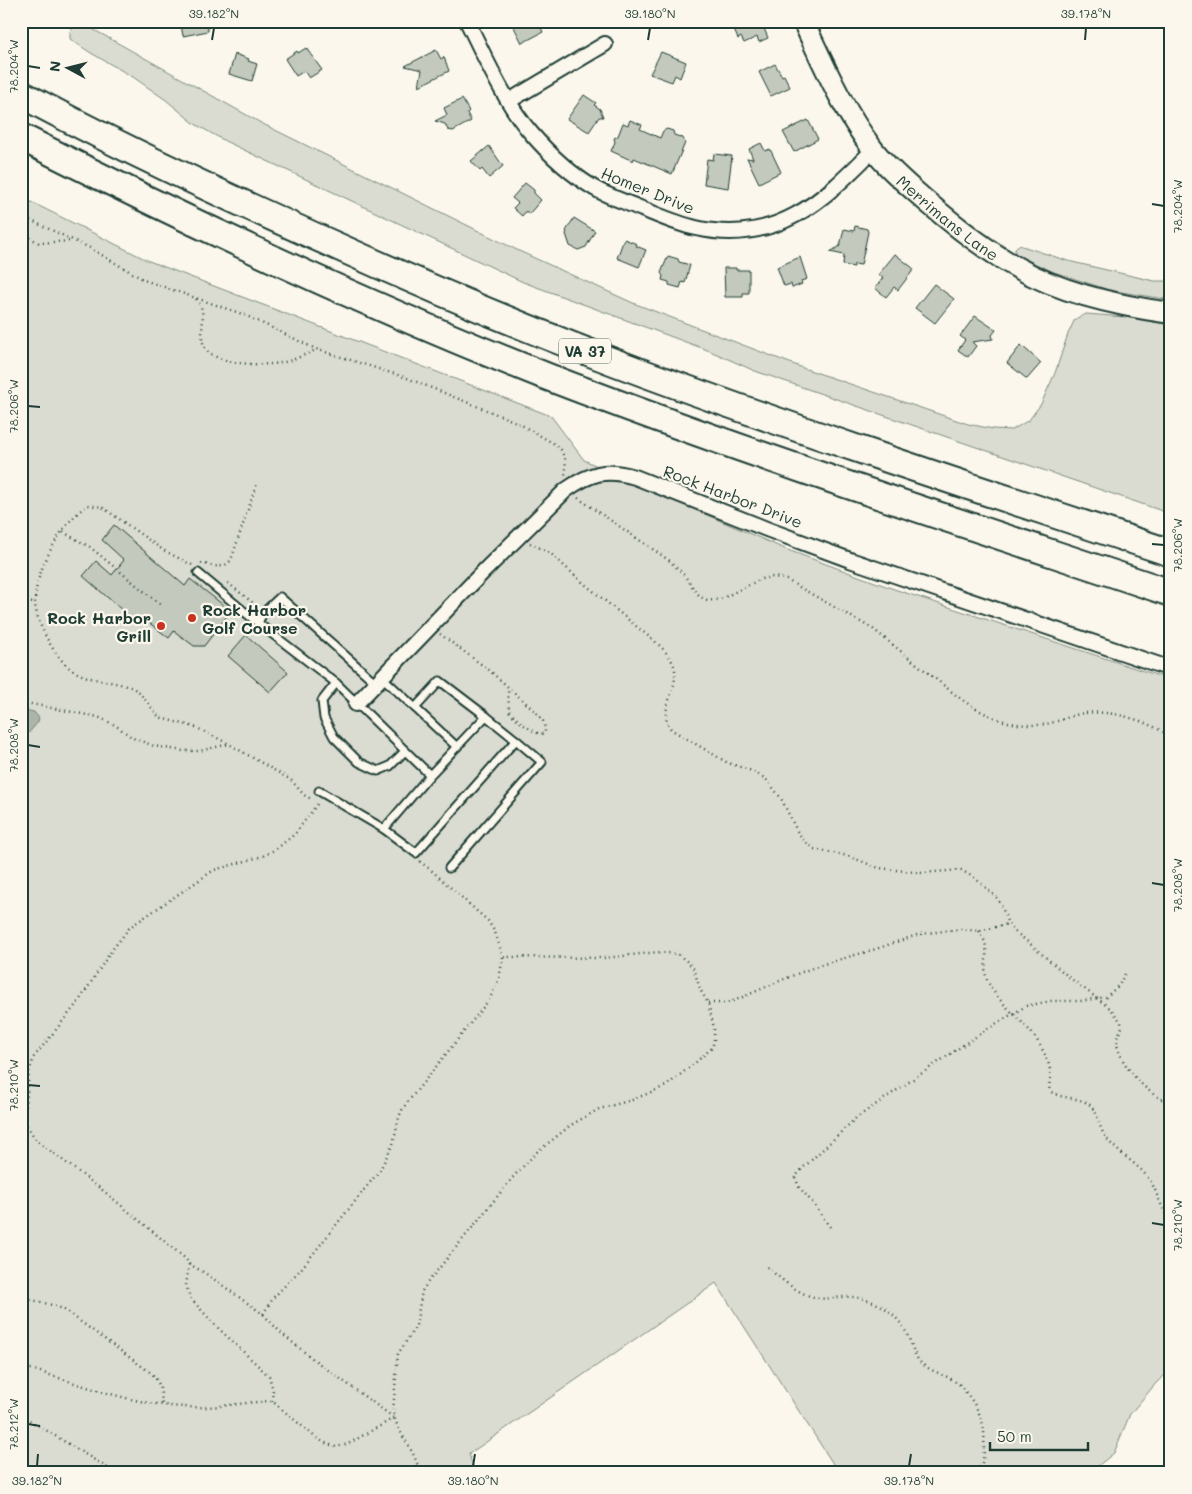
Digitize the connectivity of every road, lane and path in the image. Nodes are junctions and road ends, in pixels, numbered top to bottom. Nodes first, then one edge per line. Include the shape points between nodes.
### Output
1 (467, 21) edge
2 (803, 21) edge
3 (605, 44) dead end
4 (21, 94) edge
5 (510, 101) junction
6 (21, 137) edge
7 (873, 150) junction
8 (21, 216) edge
9 (21, 232) edge
10 (74, 241) junction
11 (195, 298) junction
12 (1171, 313) edge
13 (316, 349) junction
14 (257, 483) dead end
15 (566, 490) junction
16 (63, 532) junction
17 (516, 539) junction
18 (1171, 553) edge
19 (186, 563) junction
20 (196, 569) joint
21 (225, 581) dead end
22 (1171, 593) edge
23 (276, 600) junction
24 (21, 602) edge
25 (35, 603) junction
26 (162, 606) dead end
27 (258, 623) junction
28 (430, 627) junction
29 (1171, 669) edge
30 (379, 680) junction
31 (336, 683) junction
32 (508, 688) junction
33 (21, 702) edge
34 (356, 704) junction
35 (415, 708) junction
36 (486, 716) junction
37 (1171, 737) edge
38 (516, 740) junction
39 (229, 744) junction
40 (457, 747) junction
41 (405, 751) junction
42 (430, 775) junction
43 (319, 791) dead end
44 (318, 803) junction
45 (324, 806) dead end
46 (384, 829) junction
47 (417, 860) dead end
48 (449, 868) dead end
49 (1008, 924) junction
50 (979, 931) junction
51 (503, 957) junction
52 (1126, 972) dead end
53 (1100, 999) junction
54 (708, 1003) junction
55 (1013, 1013) junction
56 (1171, 1102) edge
57 (1171, 1219) edge
58 (830, 1227) dead end
59 (189, 1264) junction
60 (767, 1267) dead end
61 (21, 1297) edge
62 (263, 1314) junction
63 (21, 1366) edge
64 (272, 1401) junction
65 (162, 1405) junction
66 (21, 1415) edge
67 (394, 1418) junction
68 (420, 1471) edge
69 (978, 1472) edge
70 (116, 1473) edge
71 (413, 1473) edge
72 (973, 1473) edge

1 - 5 street, Homer Drive
2 - 7 main road, Merrimans Lane via 841,100
3 - 5 street
4 - 18 highway, VA 37 via 266,215 586,352 712,398
5 - 7 street, Homer Drive via 529,132 551,156 594,188 677,223 717,231 758,230 799,214 840,184
6 - 22 highway, VA 37 via 222,236 416,323 536,372 777,461
7 - 12 main road, Merrimans Lane via 946,219 1019,269 1096,299
8 - 10 path
9 - 10 path via 40,243
10 - 11 path via 135,276
11 - 13 path via 263,322
11 - 13 path via 203,310 204,345 218,358 270,364 293,360
13 - 15 path via 433,388 542,436 561,450 565,459 565,474 556,486
14 - 19 path via 228,564 220,567 200,562
15 - 17 street, Rock Harbor Drive
15 - 29 street, Rock Harbor Drive via 601,472 635,477 832,553
15 - 37 path via 670,561 704,600 723,598 767,577 786,579 873,629 957,696 989,716 1032,726 1081,714 1100,713 1132,719
16 - 19 path via 82,510 88,505 95,505
16 - 25 path via 46,557
16 - 26 path via 90,547
17 - 28 street, Rock Harbor Drive
17 - 49 path via 550,553 658,644 668,655 675,671 666,708 667,725 728,763 766,779 809,845 879,868 922,873 961,870 997,898
19 - 20 path
20 - 27 lane
21 - 23 path via 262,610 271,600
23 - 27 lane
23 - 30 lane via 281,598
24 - 25 path
25 - 39 path via 49,641 59,657 78,674 133,688 158,716 195,727
27 - 31 lane
28 - 30 street, Rock Harbor Drive
28 - 32 path
30 - 34 street, Rock Harbor Drive
30 - 35 lane
31 - 34 lane
31 - 41 lane via 322,701 324,718 334,737 348,752 359,762 378,771 390,766
32 - 32 path via 536,712 545,733 532,730 509,711
33 - 39 path via 98,717 133,738 154,746 199,751
34 - 41 lane
35 - 36 lane via 440,681
35 - 40 lane
36 - 38 lane
36 - 40 lane
38 - 46 lane via 416,853
38 - 48 lane via 542,762
39 - 44 path via 291,780 304,795
40 - 42 lane
41 - 42 lane
42 - 46 lane
43 - 46 lane
44 - 45 path
44 - 59 path via 295,834 276,849 214,870 130,927 79,1001 34,1057 29,1072 25,1118 36,1140 149,1227
47 - 51 path via 488,921 496,932
49 - 50 path
49 - 53 path via 1070,978
50 - 54 path via 920,934 812,968 736,1000
50 - 55 path via 986,944 987,979
51 - 54 path via 605,958 658,952 677,954 693,968
51 - 62 path via 499,979 489,1000 403,1108 393,1144 380,1170
52 - 53 path via 1113,992
53 - 55 path via 1039,1003
53 - 56 path via 1121,1022 1116,1042 1128,1067 1153,1095
54 - 67 path via 715,1035 712,1048 666,1086 599,1109 571,1125 537,1152 428,1282 422,1291 416,1326 398,1354
55 - 57 path via 1034,1036 1046,1056 1050,1091 1091,1107 1104,1136 1145,1174
55 - 58 path via 856,1118 798,1173 795,1177 799,1187
59 - 62 path
59 - 64 path via 186,1286 191,1299 269,1376
60 - 69 path via 809,1296 820,1299 861,1298 891,1312 920,1362 958,1383 981,1414 984,1445
61 - 65 path via 66,1311 151,1373 160,1386
62 - 67 path via 313,1358
63 - 65 path
64 - 65 path via 213,1408
64 - 67 path via 315,1437 336,1447 348,1444
66 - 70 path
67 - 68 path
68 - 71 path
69 - 72 path

